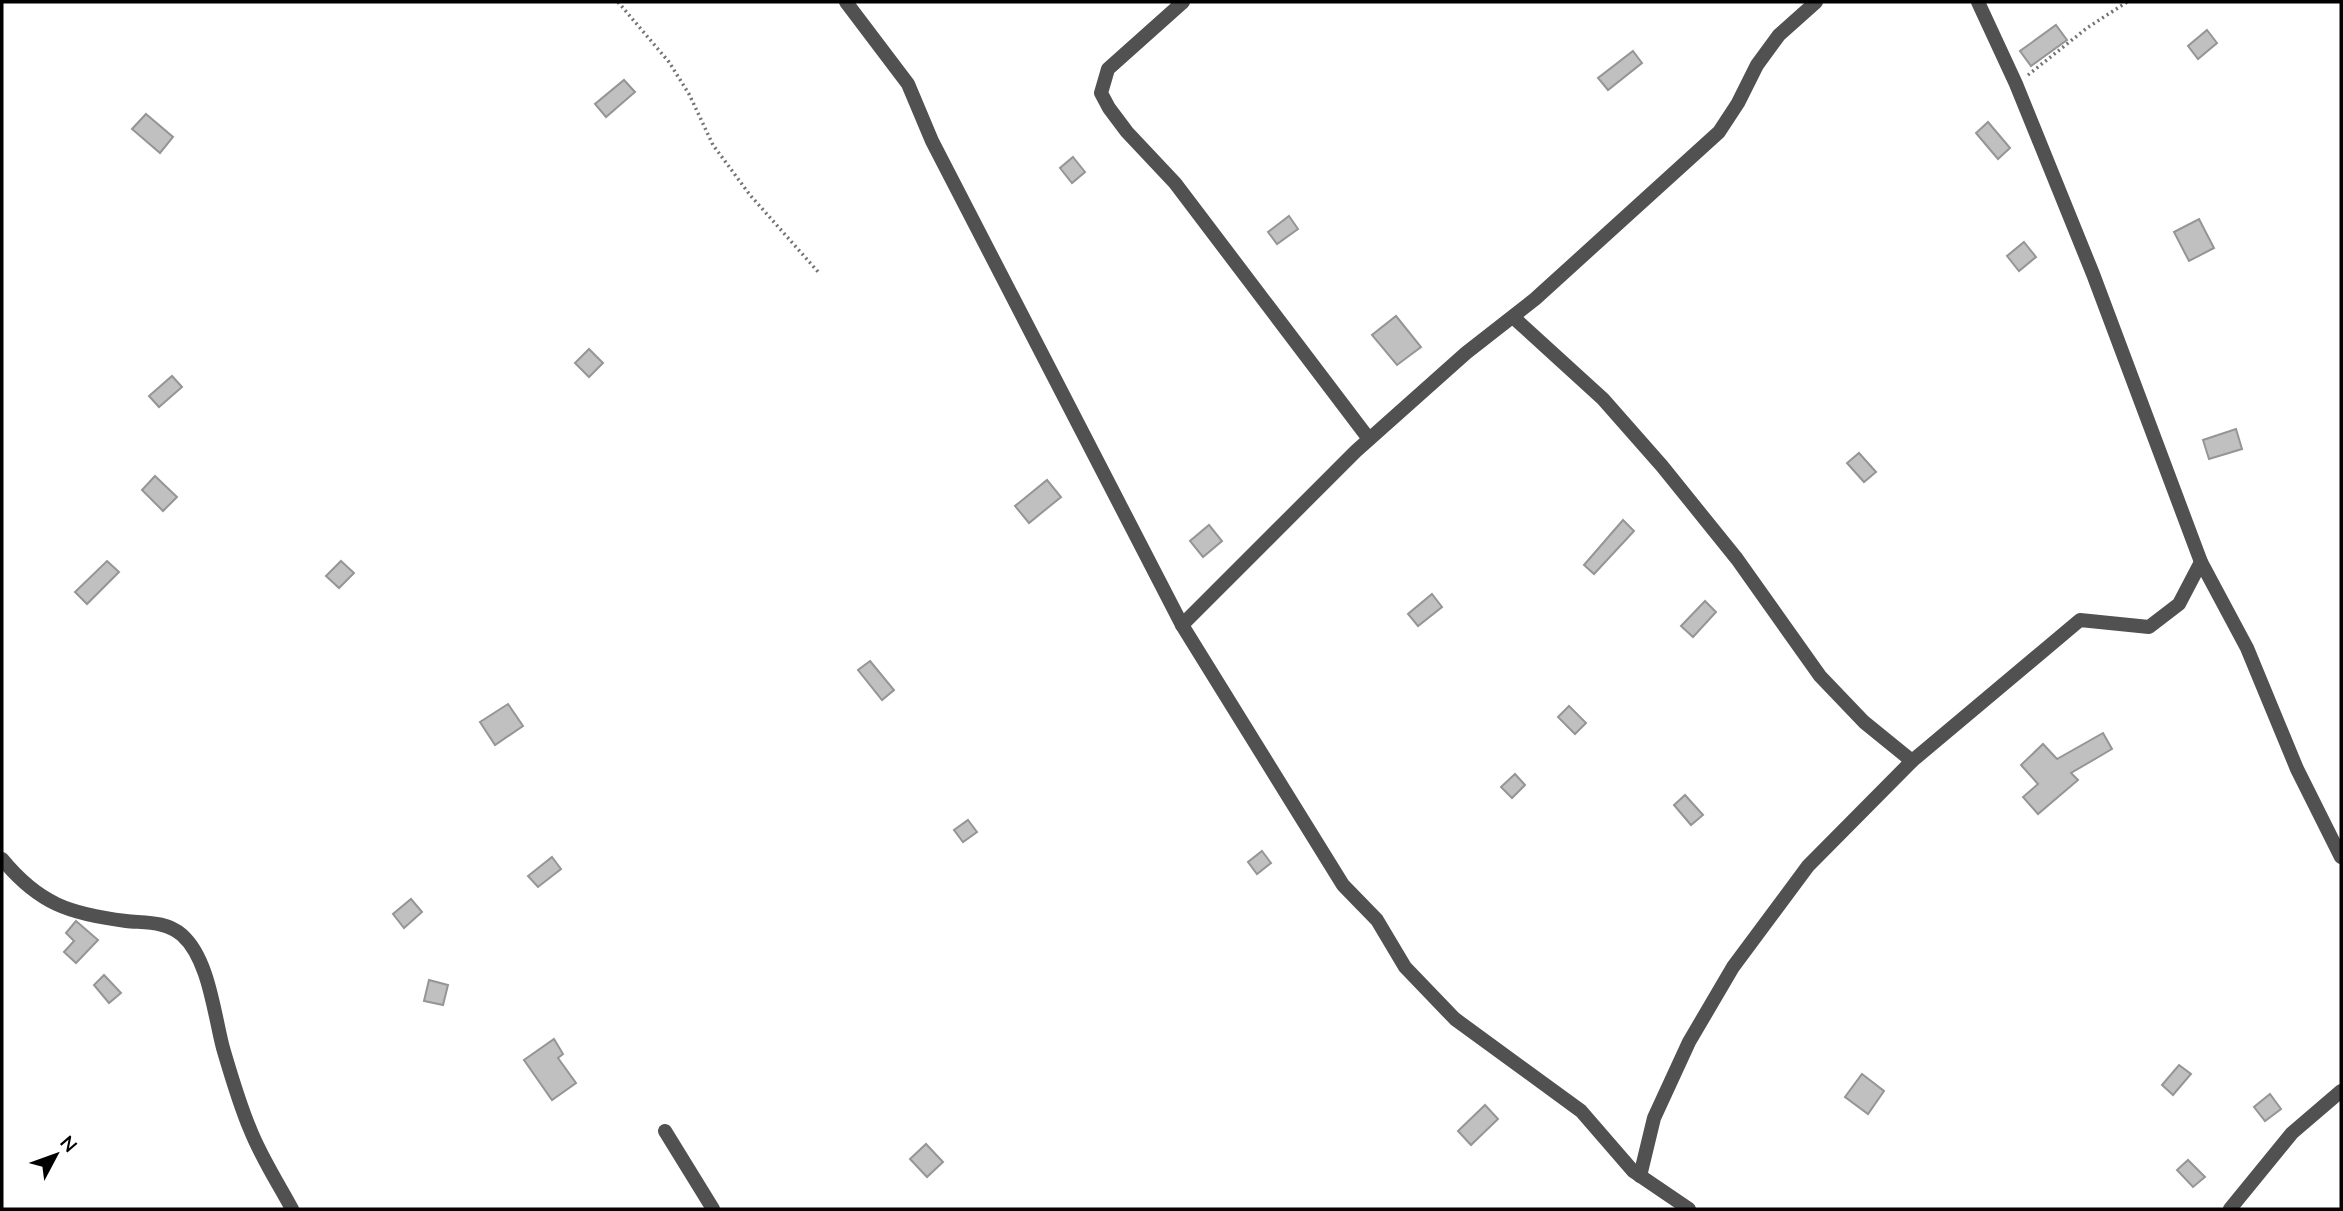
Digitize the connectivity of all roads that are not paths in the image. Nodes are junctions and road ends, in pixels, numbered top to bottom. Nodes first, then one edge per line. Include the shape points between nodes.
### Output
1 (846, 2) edge
2 (1183, 2) edge
3 (1816, 2) edge
4 (1978, 2) edge
5 (1513, 317) junction
6 (1369, 439) junction
7 (2201, 562) junction
8 (1182, 625) junction
9 (1912, 761) junction
10 (2341, 857) edge
11 (2, 859) edge
12 (2341, 1091) edge
13 (665, 1131) dead end
14 (1640, 1176) junction
15 (292, 1209) edge
16 (713, 1209) edge
17 (1689, 1209) edge
18 (2230, 1209) edge

1 - 8 street via 908,83 932,141
2 - 6 street via 1108,69 1101,93
3 - 5 street via 1779,35 1719,132
4 - 7 street via 2093,274
5 - 6 street
5 - 9 street via 1602,399 1662,466 1737,559 1820,676 1864,722
6 - 8 street
7 - 9 street via 2179,604 2149,627 2080,620
7 - 10 street via 2246,648 2297,769
8 - 14 street via 1343,885 1377,920 1405,967 1455,1019 1581,1111
9 - 14 street via 1808,866 1733,967 1689,1042 1654,1118
11 - 15 street via 43,898 78,914 151,922 182,935 200,957 250,1131
12 - 18 street via 2292,1133
13 - 16 street
14 - 17 street

